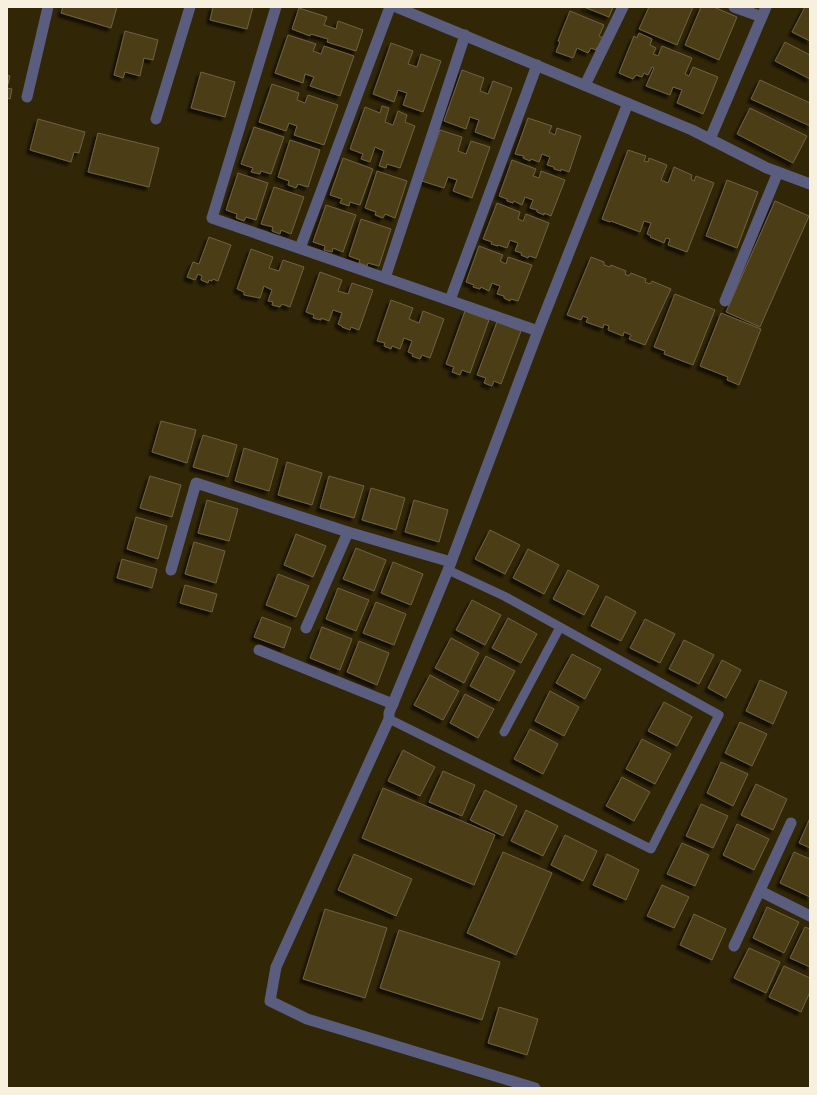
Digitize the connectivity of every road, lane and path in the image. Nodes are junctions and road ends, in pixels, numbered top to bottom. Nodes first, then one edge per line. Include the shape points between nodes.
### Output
1 (48, 7) edge
2 (190, 7) edge
3 (276, 7) edge
4 (390, 7) edge
5 (396, 7) edge
6 (623, 7) edge
7 (734, 7) edge
8 (764, 12) edge
9 (465, 35) junction
10 (537, 65) junction
11 (585, 85) junction
12 (27, 97) dead end
13 (628, 103) junction
14 (156, 118) dead end
15 (710, 139) junction
16 (778, 172) junction
17 (810, 184) edge
18 (300, 248) junction
19 (385, 278) junction
20 (450, 300) junction
21 (725, 300) dead end
22 (538, 331) junction
23 (348, 532) junction
24 (449, 566) junction
25 (171, 570) dead end
26 (560, 627) junction
27 (306, 628) dead end
28 (259, 650) dead end
29 (393, 704) junction
30 (388, 718) junction
31 (504, 732) dead end
32 (791, 823) dead end
33 (760, 892) junction
34 (810, 916) edge
35 (734, 946) dead end
36 (535, 1088) edge

1 - 12 street
2 - 14 street
3 - 18 street via 212,218
4 - 18 street
5 - 9 street
6 - 11 street
7 - 8 street
8 - 15 street
9 - 10 street
9 - 19 street
10 - 11 street
10 - 20 street
11 - 13 street
13 - 15 street
13 - 22 street
15 - 16 street
16 - 17 street
16 - 21 street
18 - 19 street
19 - 20 street
20 - 22 street
22 - 24 street
23 - 24 street
23 - 25 street via 196,483
23 - 27 street
24 - 26 lane
24 - 29 street
26 - 30 lane via 719,715 651,849
26 - 31 lane
28 - 29 street
29 - 30 street
30 - 36 street via 276,967 270,1000 307,1019
32 - 33 street
33 - 34 street
33 - 35 street

